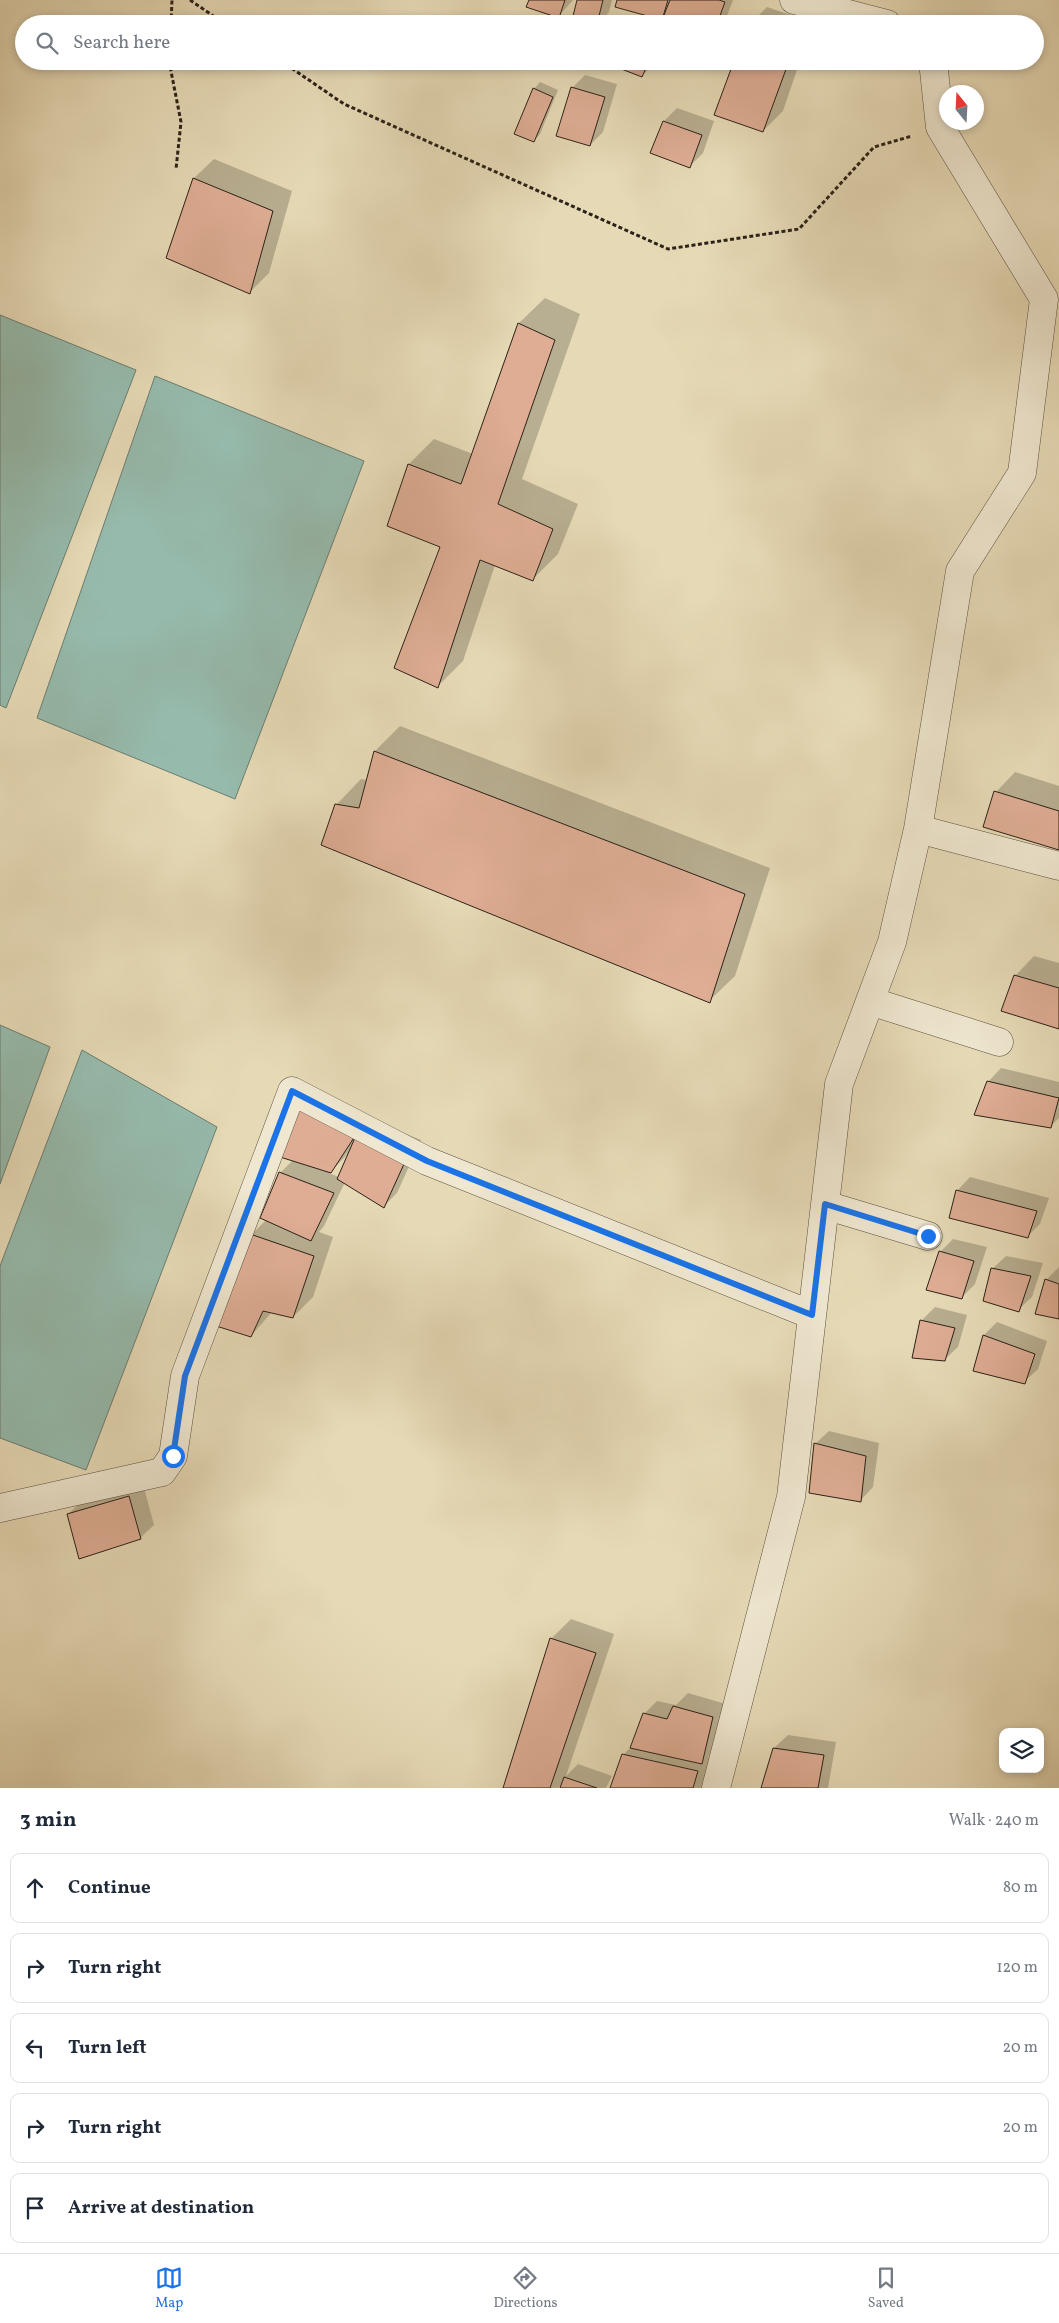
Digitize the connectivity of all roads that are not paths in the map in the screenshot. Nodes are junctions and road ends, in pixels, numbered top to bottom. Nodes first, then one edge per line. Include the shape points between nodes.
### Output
1 (794, 0) edge
2 (852, 15) edge
3 (934, 70) edge
4 (1052, 298) edge
5 (918, 829) junction
6 (1059, 866) edge
7 (870, 1001) junction
8 (999, 1042) dead end
9 (825, 1204) junction
10 (928, 1236) dead end
11 (812, 1315) junction
12 (0, 1508) edge
13 (716, 1788) edge

1 - 2 street
3 - 4 street via 940,127
4 - 5 street via 1022,473 960,571
5 - 6 street
5 - 7 street via 892,942
7 - 8 street
7 - 9 street via 839,1084
9 - 10 street
9 - 11 street
11 - 12 street via 427,1161 292,1091 185,1376 173,1456 162,1472
11 - 13 street via 791,1497

